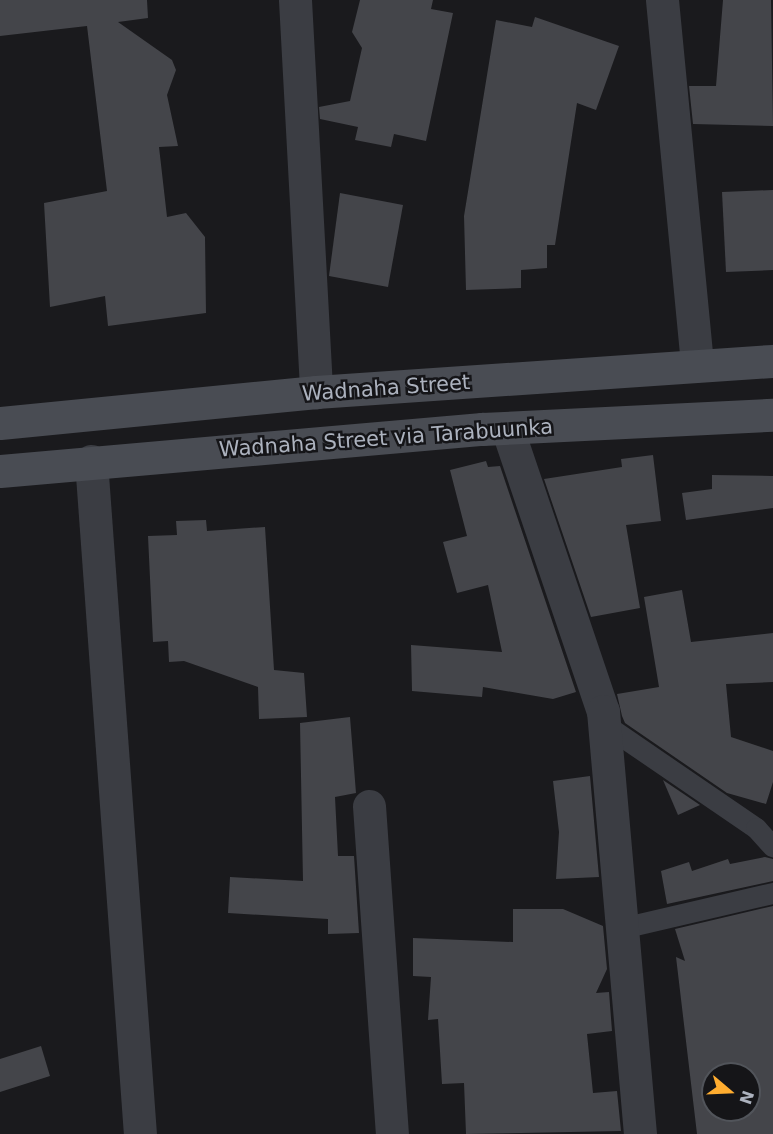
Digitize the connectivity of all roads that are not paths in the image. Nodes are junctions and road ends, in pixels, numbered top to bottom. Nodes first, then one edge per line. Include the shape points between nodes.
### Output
1 (295, 0) edge
2 (662, 0) edge
3 (773, 361) edge
4 (697, 365) junction
5 (316, 392) junction
6 (773, 415) edge
7 (0, 423) edge
8 (507, 428) junction
9 (92, 461) junction
10 (0, 471) edge
11 (604, 724) junction
12 (369, 806) dead end
13 (773, 847) edge
14 (773, 892) edge
15 (622, 928) junction
16 (140, 1134) edge
17 (392, 1134) edge
18 (640, 1134) edge

1 - 5 street
2 - 4 street
3 - 4 main road, Wadnaha Street
4 - 5 main road, Wadnaha Street
5 - 7 main road, Wadnaha Street
6 - 8 main road, Wadnaha Street via Tarabuunka
8 - 9 main road, Wadnaha Street via Tarabuunka
8 - 11 street
9 - 10 main road, Wadnaha Street via Tarabuunka
9 - 16 street
11 - 13 lane via 756,828
11 - 15 street
12 - 17 street
14 - 15 lane
15 - 18 street

